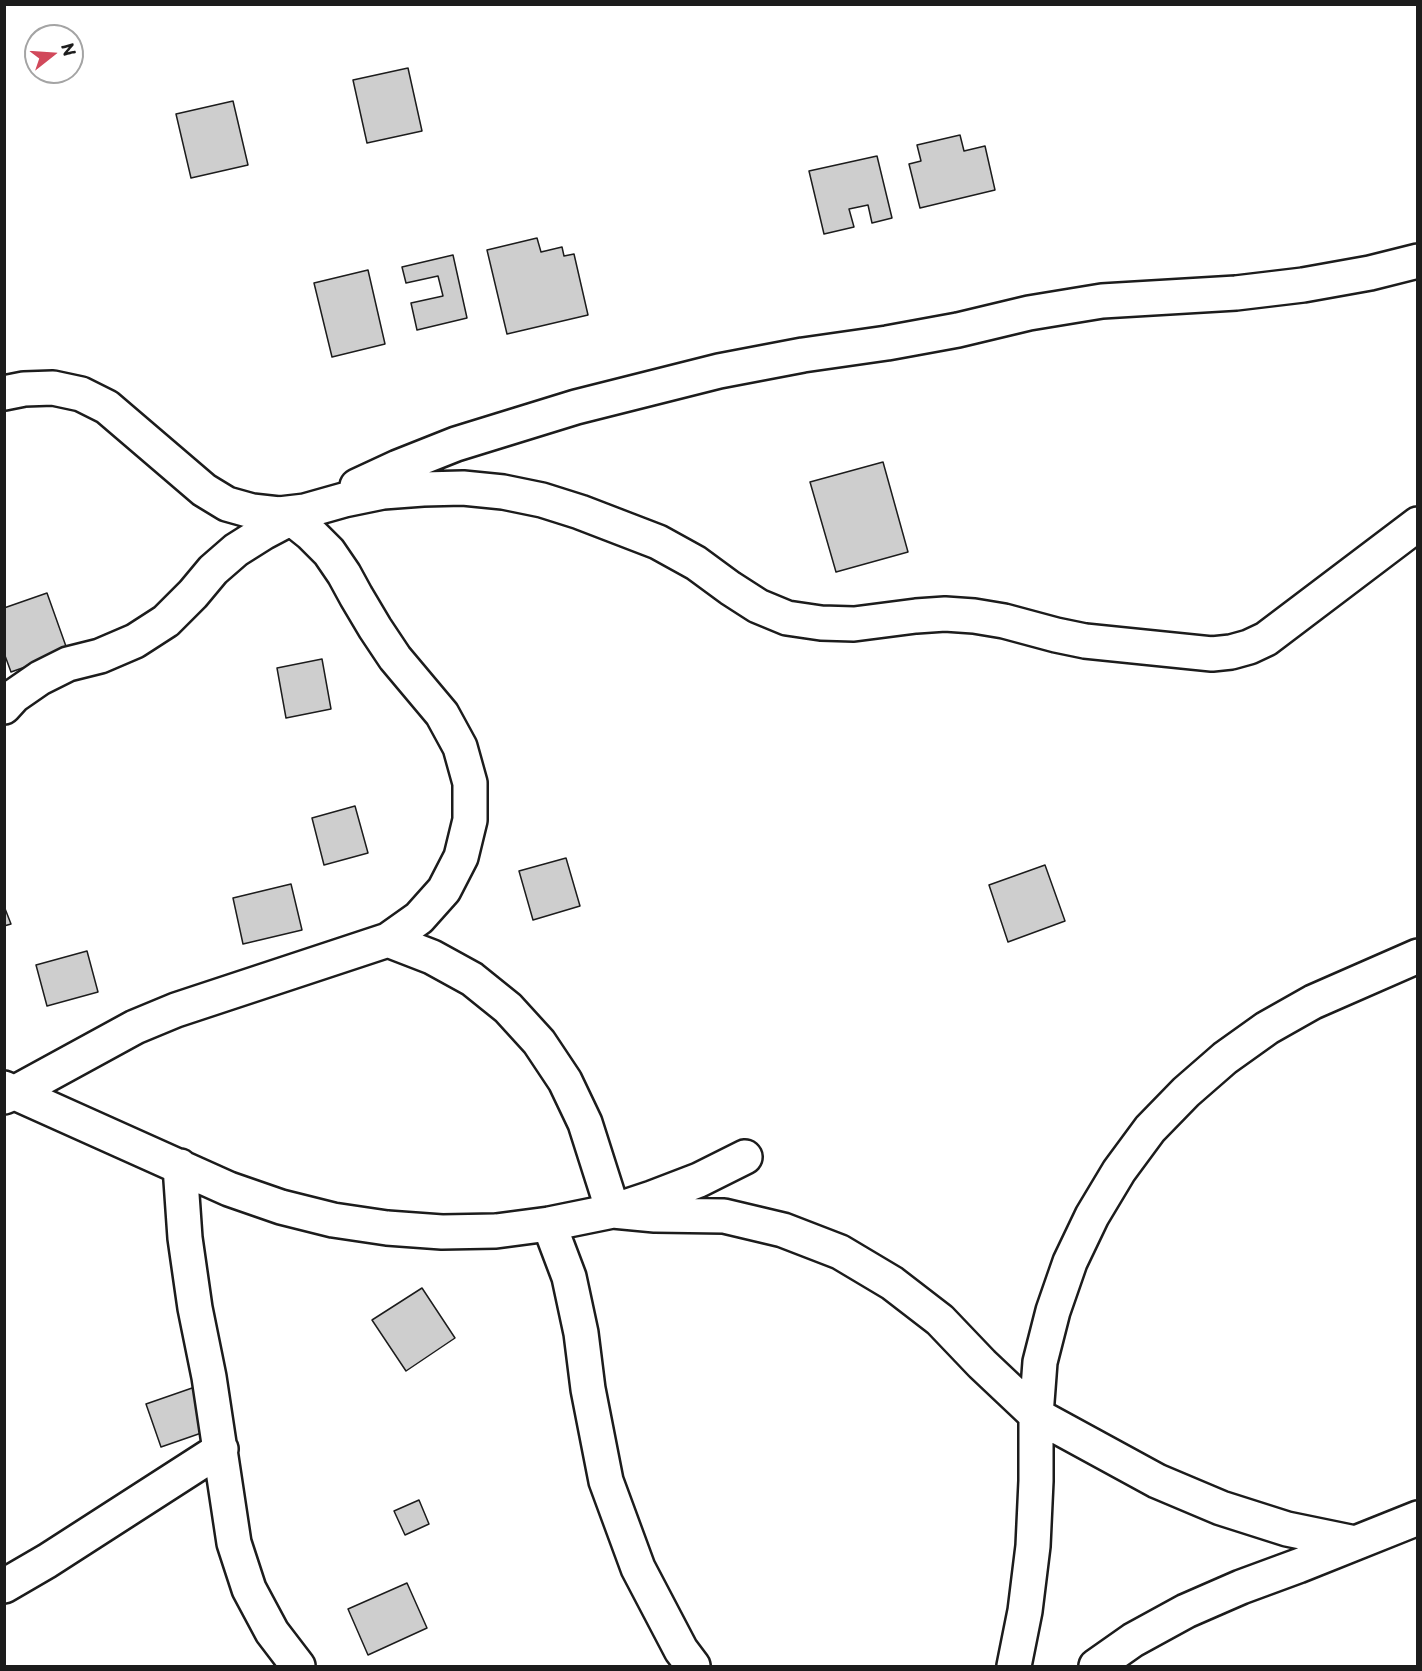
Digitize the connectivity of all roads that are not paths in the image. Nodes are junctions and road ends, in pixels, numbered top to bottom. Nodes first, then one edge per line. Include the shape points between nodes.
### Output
1 (1418, 261) edge
2 (4, 393) edge
3 (298, 514) junction
4 (1418, 524) edge
5 (4, 707) edge
6 (388, 940) junction
7 (1418, 956) edge
8 (8, 1092) edge
9 (745, 1157) dead end
10 (180, 1167) junction
11 (613, 1211) junction
12 (549, 1224) junction
13 (1036, 1415) junction
14 (221, 1449) junction
15 (1418, 1518) edge
16 (1355, 1543) junction
17 (4, 1586) edge
18 (298, 1666) edge
19 (693, 1666) edge
20 (1014, 1666) edge
21 (1096, 1666) edge

1 - 3 street via 1292,286 1102,302 1029,313 958,330 719,371 576,407 456,444
2 - 3 street via 53,388 81,394 107,407 204,490 227,504 252,511
3 - 4 street via 383,492 463,488 503,492 580,512 658,542 758,606 787,618 854,624 945,614 974,616 1085,641 1212,654 1231,652 1266,639
3 - 5 street via 236,550 166,621 126,645 68,664 40,678
3 - 6 street via 344,574 395,658 442,714 460,747 470,783 470,820 461,857 444,890 419,918
6 - 8 street via 176,1010
6 - 11 street via 432,957 472,979 508,1008 539,1042 565,1081 585,1123
7 - 13 street via 1313,1002 1267,1028 1217,1064 1150,1130 1119,1171 1070,1262 1040,1362
8 - 10 street
9 - 11 street via 699,1180
10 - 12 street via 281,1207 333,1220 442,1232 496,1231
10 - 14 street via 195,1308
11 - 12 street
11 - 13 street via 724,1216 783,1230 840,1252 892,1283 940,1320
12 - 19 street via 569,1277 606,1481 638,1568
13 - 16 street via 1157,1481 1221,1508 1287,1529
13 - 20 street via 1033,1546
14 - 17 street
14 - 18 street via 234,1543 249,1589 272,1632
15 - 16 street
16 - 21 street via 1186,1611

